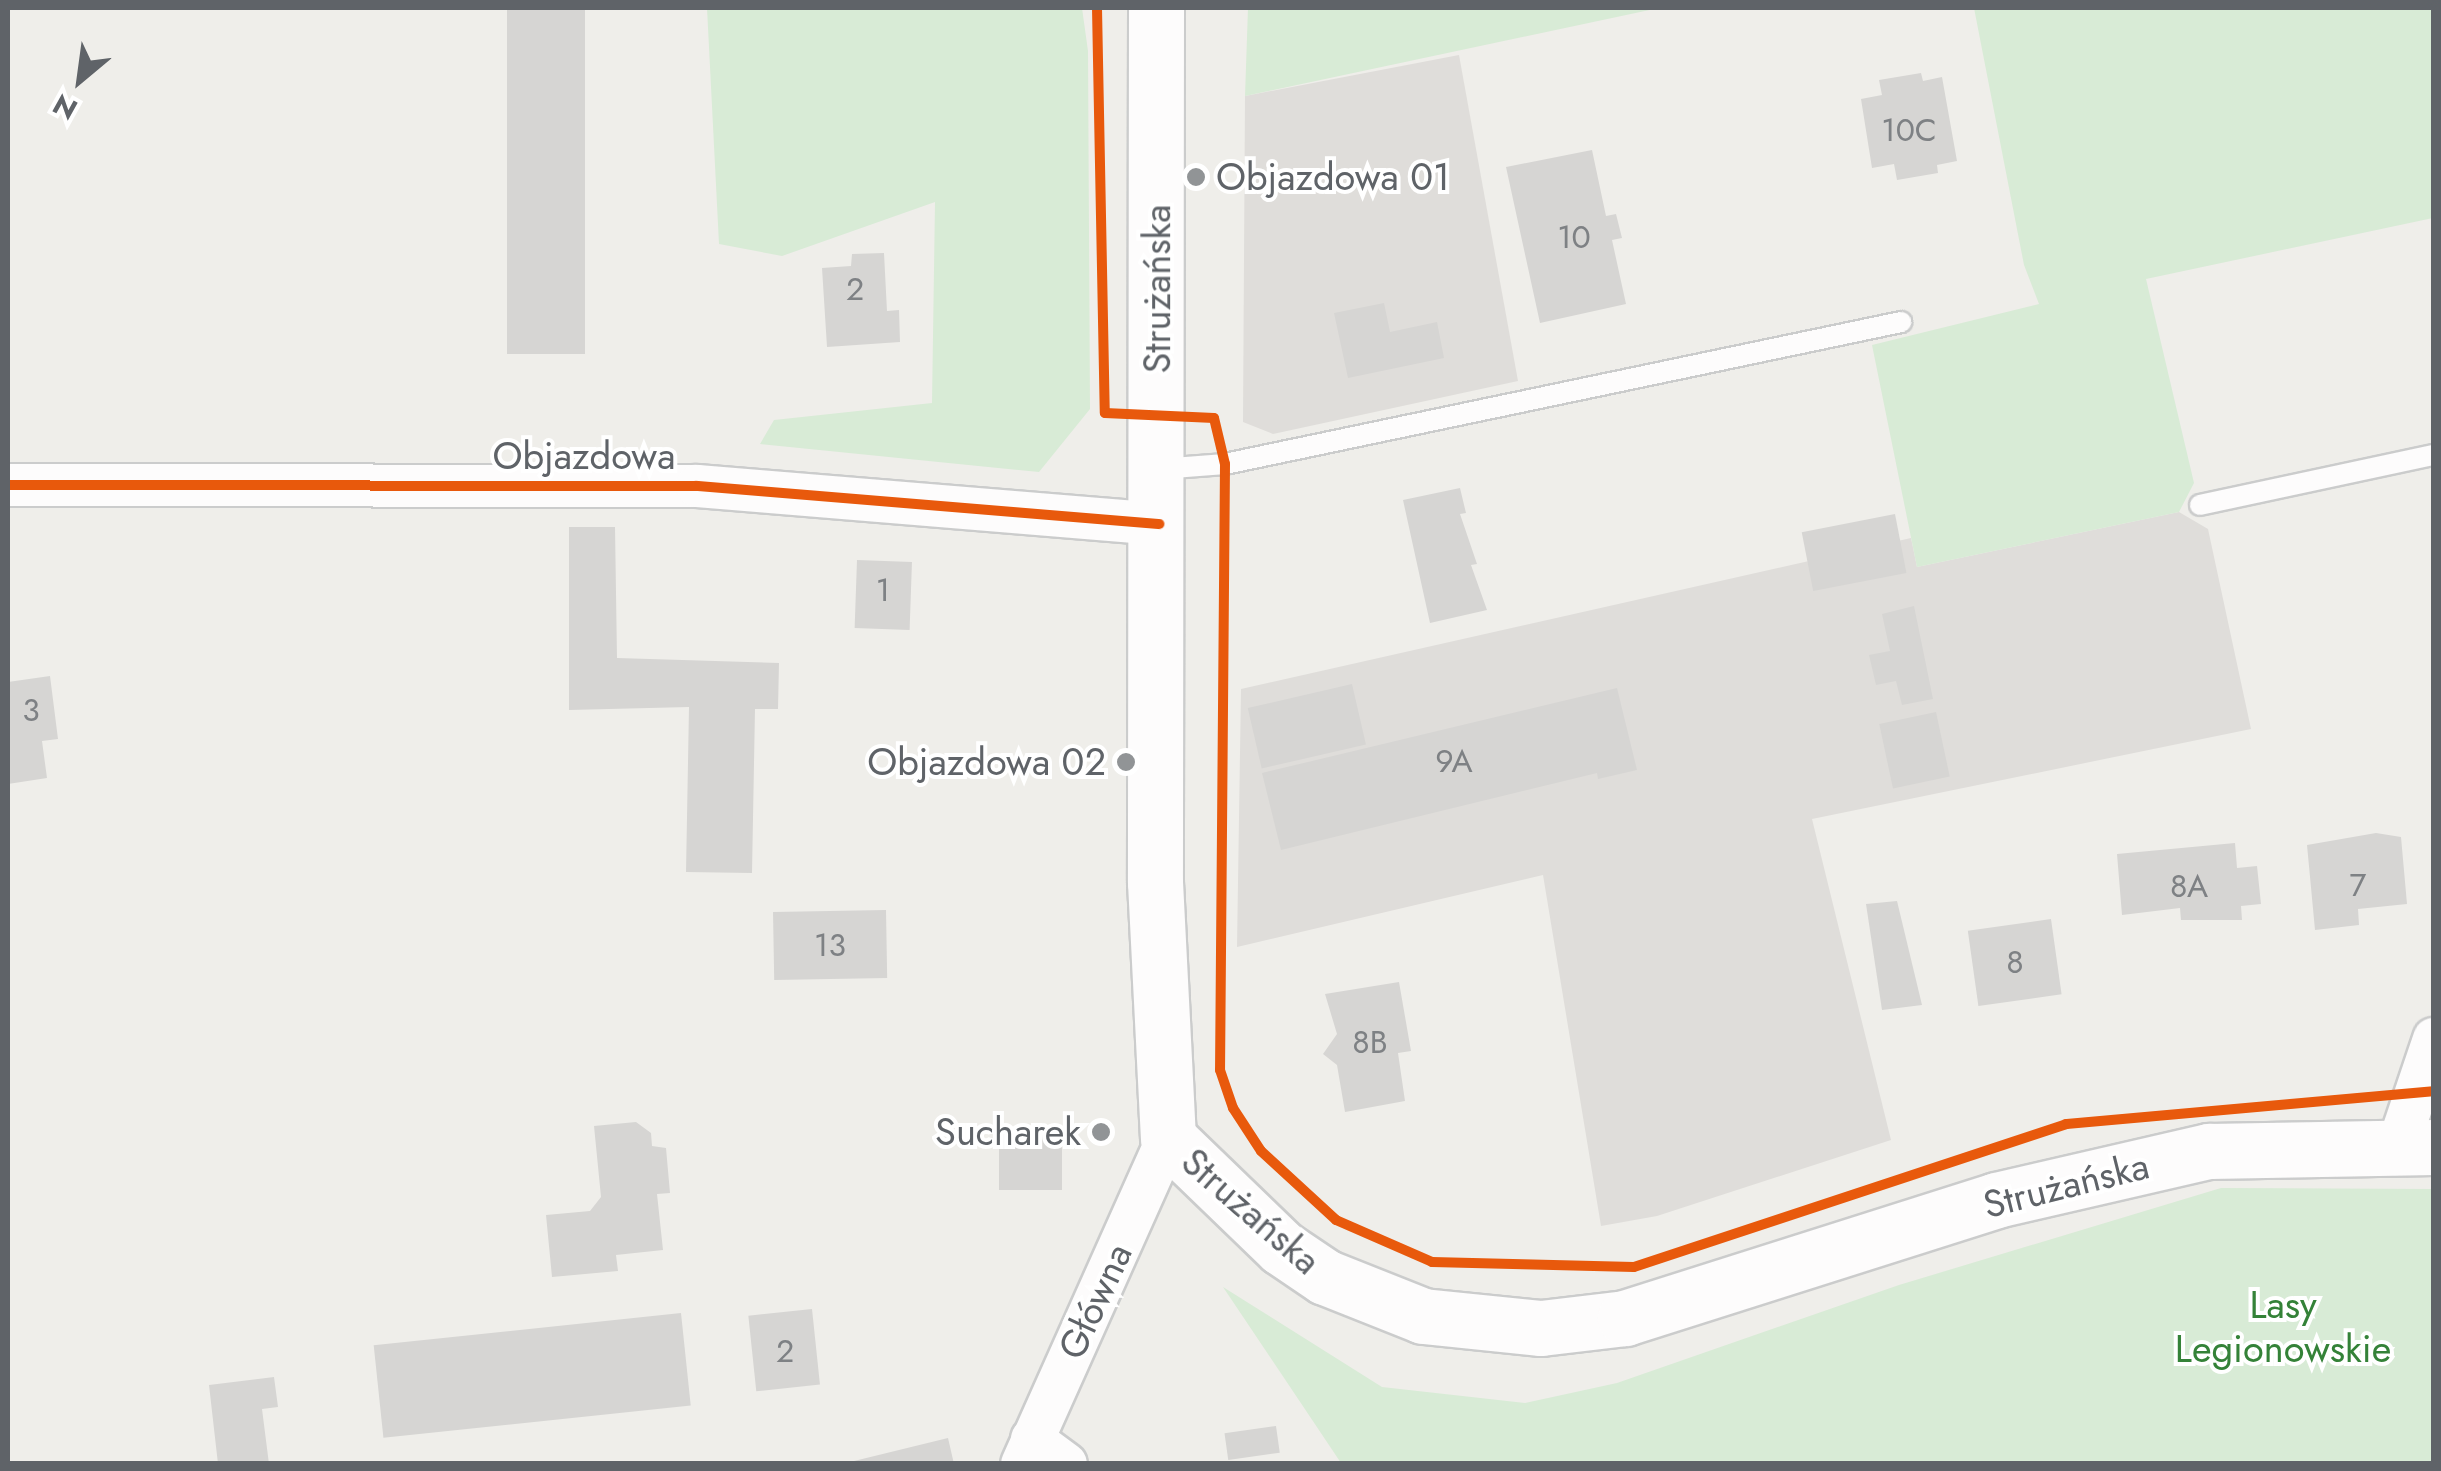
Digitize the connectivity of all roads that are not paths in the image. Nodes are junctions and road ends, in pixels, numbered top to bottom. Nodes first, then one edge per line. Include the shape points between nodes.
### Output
1 (1156, 8) edge
2 (1901, 322) dead end
3 (2434, 455) edge
4 (1158, 469) junction
5 (8, 485) edge
6 (2200, 505) dead end
7 (1159, 524) junction
8 (2434, 1039) edge
9 (1168, 1138) junction
10 (2416, 1145) edge
11 (1040, 1455) edge

1 - 4 main road, Strużańska
2 - 4 lane via 1225,464
3 - 6 lane
4 - 7 main road, Strużańska
5 - 7 street, Objazdowa via 697,486
7 - 9 main road, Strużańska via 1154,882
8 - 10 street
9 - 10 main road, Strużańska via 1282,1248 1325,1277 1423,1316 1541,1328 1624,1318 1996,1200 2209,1151
9 - 11 street, Główna

